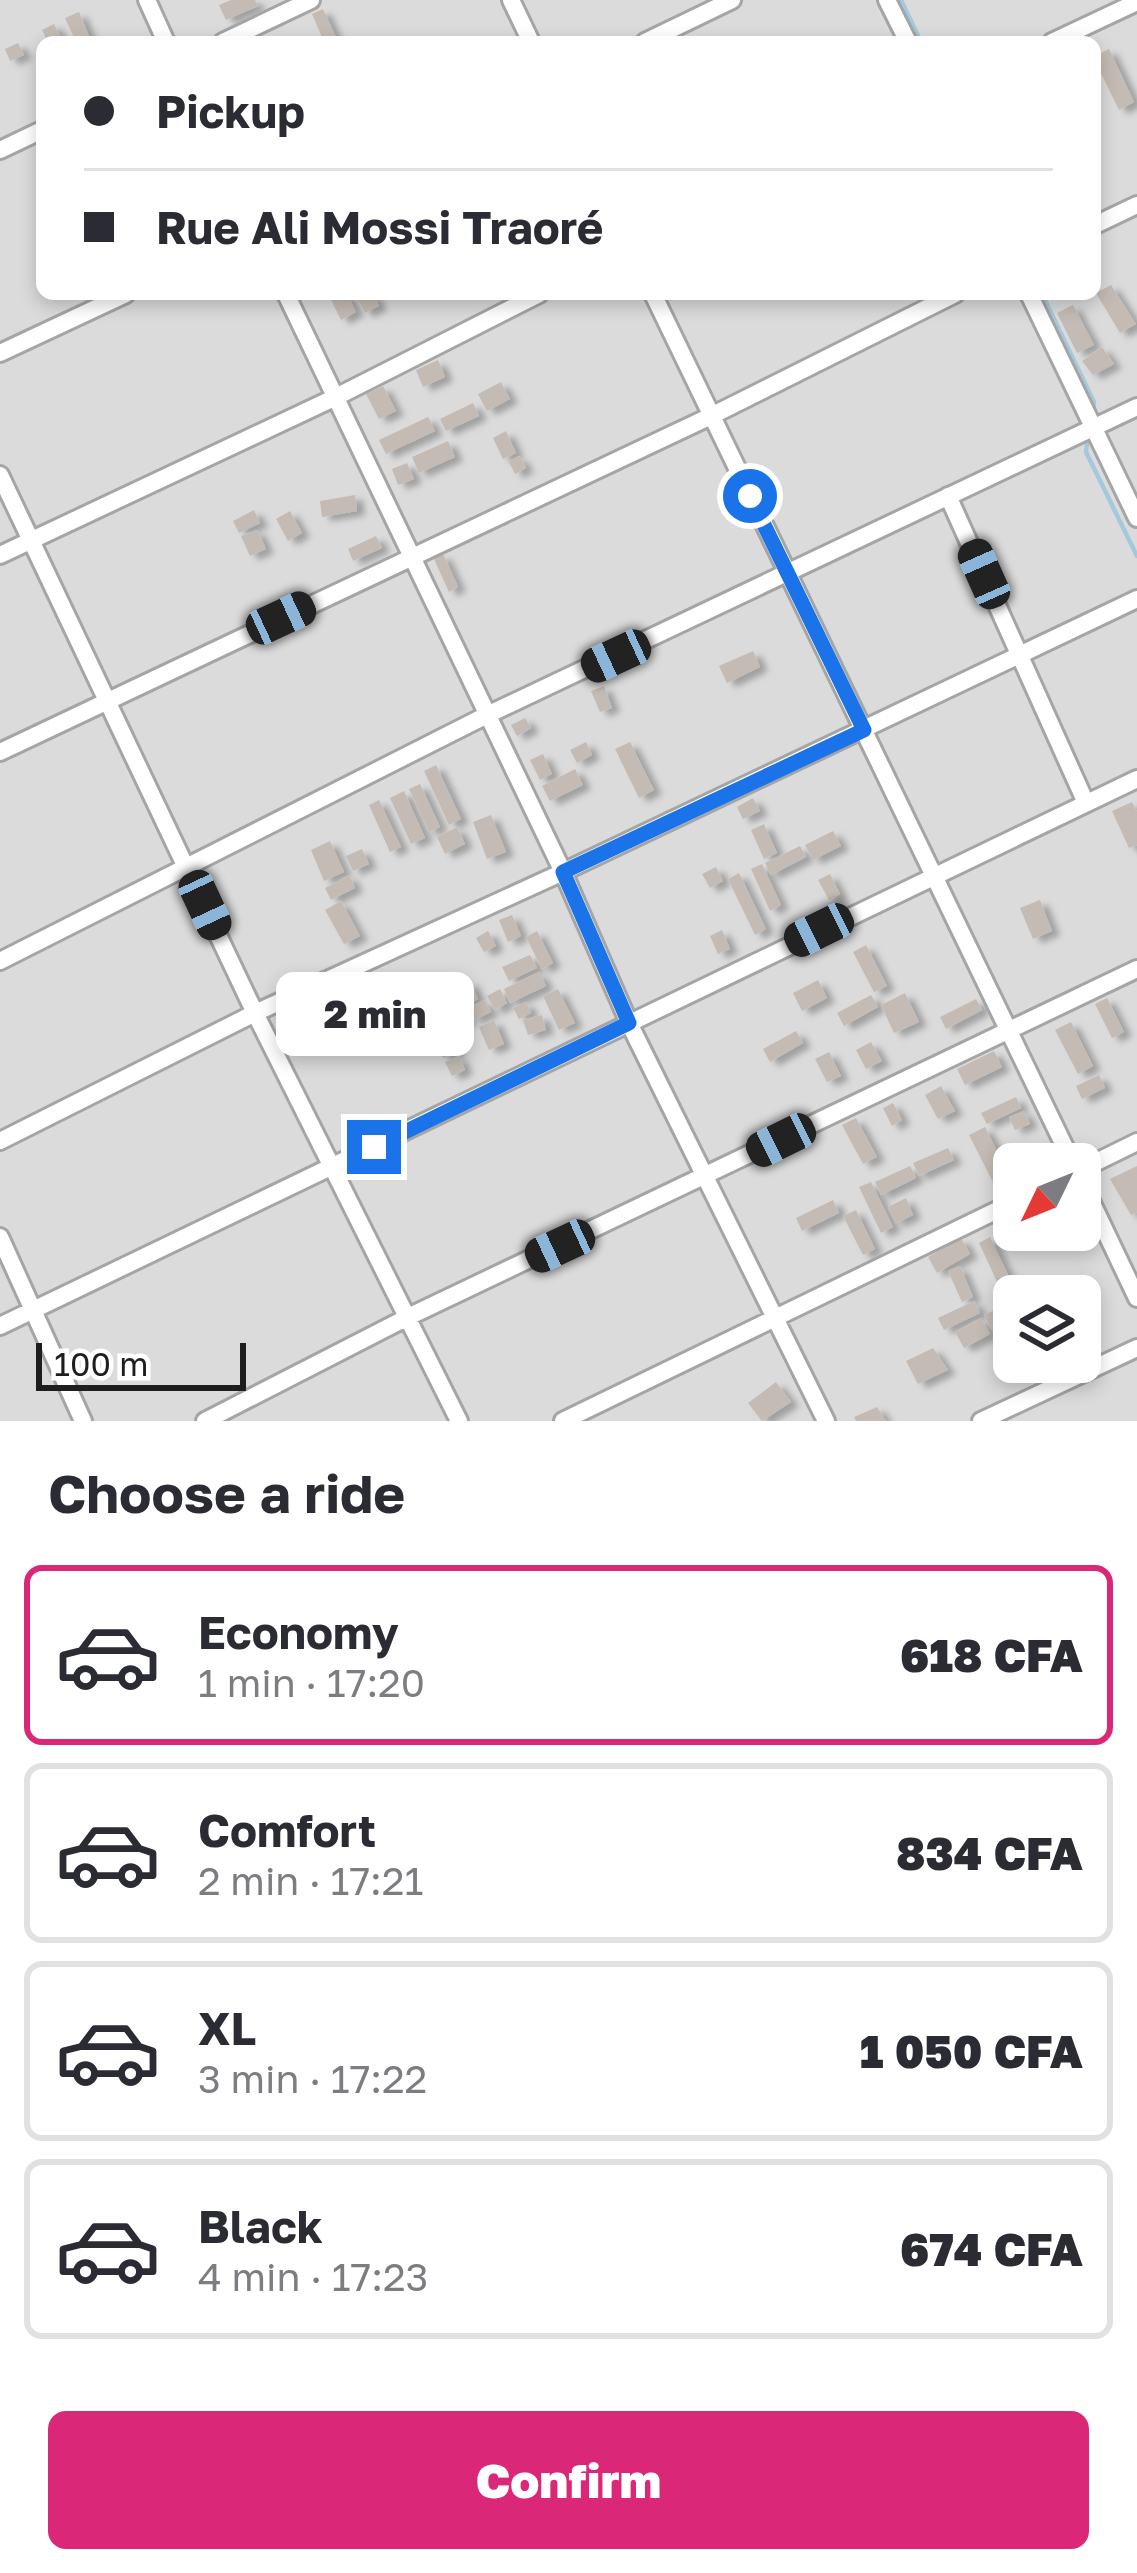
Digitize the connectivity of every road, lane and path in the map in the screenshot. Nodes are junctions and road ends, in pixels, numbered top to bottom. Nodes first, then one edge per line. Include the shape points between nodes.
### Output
1 (147, 0) edge
2 (311, 0) edge
3 (512, 0) edge
4 (732, 0) edge
5 (887, 0) edge
6 (1137, 2) edge
7 (163, 36) edge
8 (236, 36) edge
9 (528, 36) edge
10 (658, 36) edge
11 (905, 36) edge
12 (1065, 36) edge
13 (36, 133) edge
14 (0, 150) edge
15 (1137, 205) edge
16 (1101, 222) edge
17 (113, 300) edge
18 (289, 300) edge
19 (527, 300) edge
20 (656, 300) edge
21 (943, 300) edge
22 (1032, 300) edge
23 (0, 353) edge
24 (335, 398) junction
25 (1137, 407) edge
26 (710, 416) junction
27 (1094, 428) junction
28 (0, 475) edge
29 (949, 496) junction
30 (1137, 518) edge
31 (31, 540) junction
32 (0, 555) edge
33 (411, 558) junction
34 (789, 575) junction
35 (1137, 598) edge
36 (1019, 652) junction
37 (108, 699) junction
38 (485, 716) junction
39 (864, 730) junction
40 (0, 752) edge
41 (1137, 779) edge
42 (1086, 803) junction
43 (188, 869) junction
44 (563, 872) junction
45 (933, 875) junction
46 (0, 961) edge
47 (1137, 969) edge
48 (255, 1013) junction
49 (629, 1023) junction
50 (1009, 1030) junction
51 (0, 1141) edge
52 (1137, 1142) edge
53 (1065, 1143) edge
54 (1101, 1159) edge
55 (331, 1167) junction
56 (705, 1177) junction
57 (993, 1212) edge
58 (1101, 1220) edge
59 (0, 1237) edge
60 (1137, 1298) edge
61 (35, 1311) junction
62 (409, 1317) junction
63 (774, 1321) junction
64 (0, 1326) edge
65 (1137, 1348) edge
66 (83, 1421) edge
67 (205, 1421) edge
68 (459, 1421) edge
69 (563, 1421) edge
70 (826, 1421) edge
71 (981, 1421) edge

1 - 7 street
2 - 8 street
3 - 9 street
4 - 10 street
5 - 11 street
6 - 12 street
13 - 14 street
15 - 16 street
17 - 23 street
18 - 24 street
19 - 24 street
20 - 26 street
21 - 26 street
22 - 27 street
24 - 31 street
24 - 33 street
25 - 27 street
26 - 33 street
26 - 34 street
27 - 29 street
27 - 30 street
28 - 31 street
29 - 34 street
29 - 36 street
31 - 32 street
31 - 37 street
33 - 37 street
33 - 38 street
34 - 38 street
34 - 39 street
35 - 36 street
36 - 39 street
36 - 42 street
37 - 40 street
37 - 43 street
38 - 43 street
38 - 44 street
39 - 44 street
39 - 45 street
41 - 42 street
42 - 45 street
43 - 46 street
43 - 48 street
44 - 48 street
44 - 49 street
45 - 49 street
45 - 50 street
47 - 50 street
48 - 51 street
48 - 55 street
49 - 55 street
49 - 56 street
50 - 53 street
50 - 56 street
52 - 54 street
55 - 61 street
55 - 62 street
56 - 62 street
56 - 63 street
57 - 63 street
58 - 60 street
59 - 61 street
61 - 64 street
61 - 66 street
62 - 67 street
62 - 68 street
63 - 69 street
63 - 70 street
65 - 71 street

